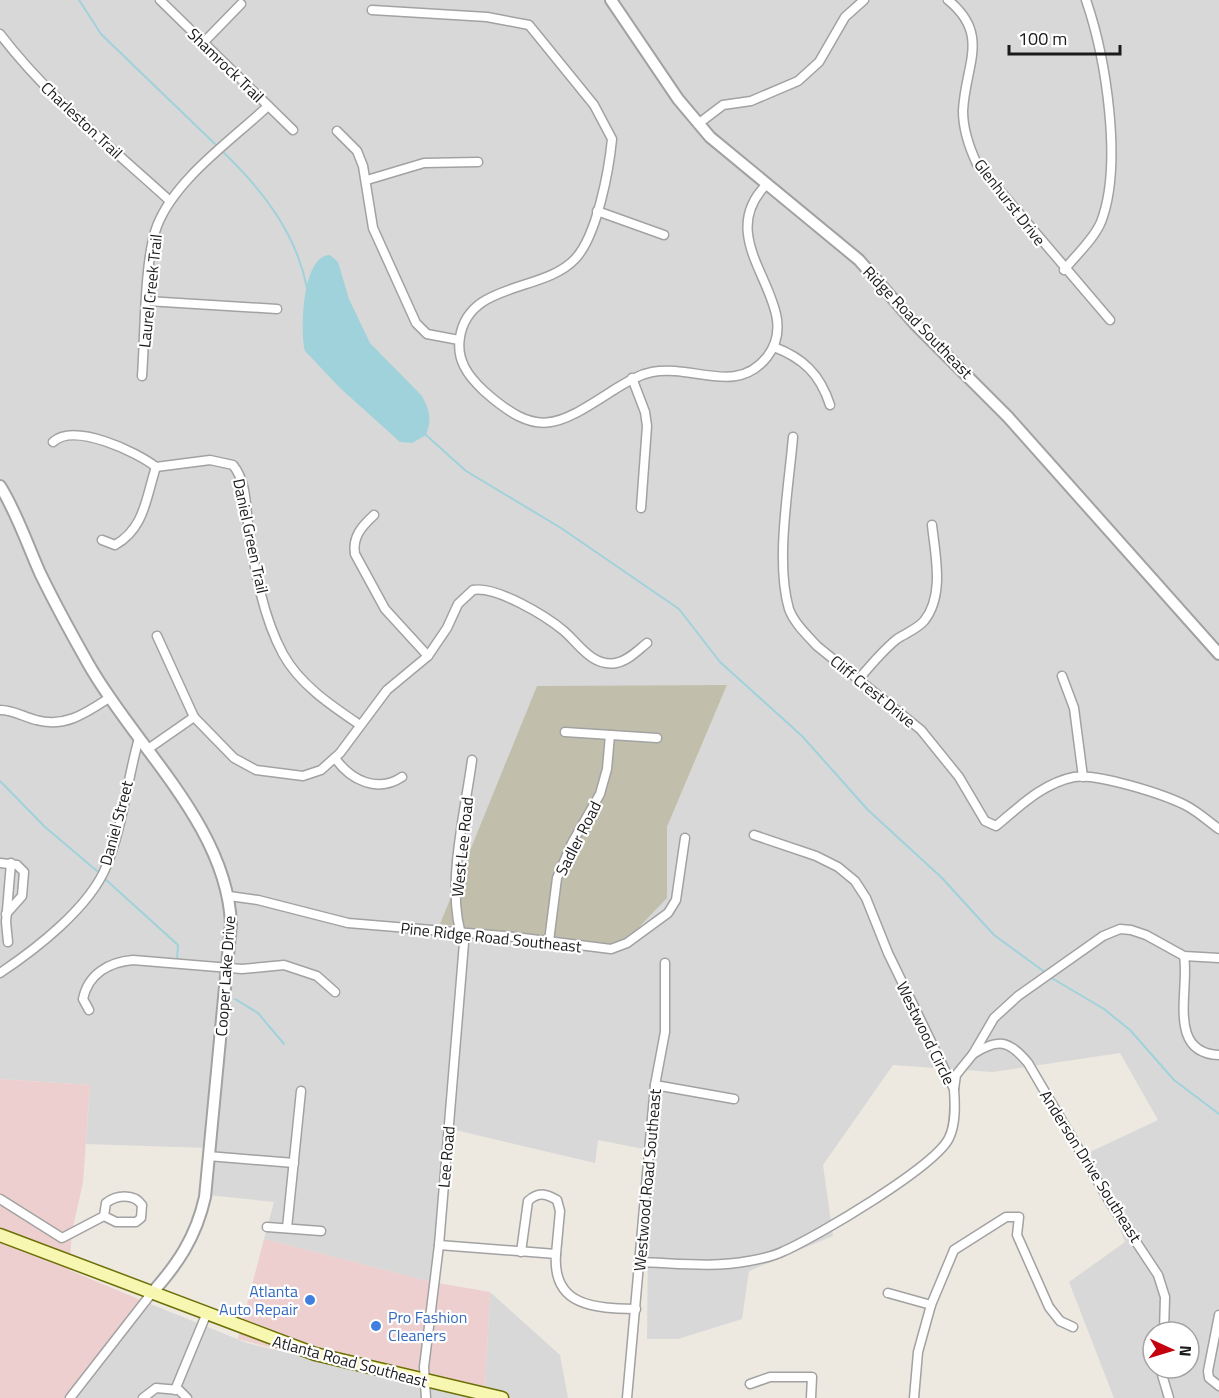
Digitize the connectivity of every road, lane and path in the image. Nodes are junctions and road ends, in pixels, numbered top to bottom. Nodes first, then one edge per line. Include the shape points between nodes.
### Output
1 (160, 0) edge
2 (611, 0) edge
3 (864, 0) edge
4 (948, 0) edge
5 (1086, 0) edge
6 (241, 4) dead end
7 (372, 10) dead end
8 (0, 34) edge
9 (203, 43) junction
10 (268, 106) junction
11 (698, 124) junction
12 (293, 130) dead end
13 (337, 131) dead end
14 (478, 162) dead end
15 (367, 180) junction
16 (766, 184) junction
17 (170, 201) junction
18 (597, 211) junction
19 (664, 235) dead end
20 (1064, 270) junction
21 (147, 301) junction
22 (277, 309) dead end
23 (1110, 320) dead end
24 (459, 340) junction
25 (774, 346) junction
26 (142, 376) dead end
27 (632, 378) junction
28 (830, 405) dead end
29 (793, 437) dead end
30 (53, 442) dead end
31 (156, 467) junction
32 (0, 486) edge
33 (641, 508) dead end
34 (374, 515) dead end
35 (932, 525) dead end
36 (102, 540) dead end
37 (157, 636) dead end
38 (647, 643) dead end
39 (1219, 654) edge
40 (428, 656) junction
41 (1062, 676) dead end
42 (858, 680) junction
43 (109, 698) junction
44 (0, 710) edge
45 (194, 717) junction
46 (360, 725) junction
47 (564, 732) dead end
48 (610, 735) junction
49 (139, 738) junction
50 (657, 738) dead end
51 (148, 749) junction
52 (335, 758) junction
53 (472, 760) dead end
54 (402, 777) dead end
55 (1083, 777) junction
56 (1219, 829) edge
57 (754, 835) dead end
58 (685, 838) dead end
59 (0, 863) edge
60 (11, 863) junction
61 (229, 896) junction
62 (6, 914) junction
63 (460, 933) junction
64 (8, 942) dead end
65 (549, 942) junction
66 (1184, 956) junction
67 (1219, 958) edge
68 (665, 963) dead end
69 (227, 968) junction
70 (0, 973) edge
71 (335, 992) dead end
72 (89, 1010) dead end
73 (973, 1054) junction
74 (1219, 1055) edge
75 (655, 1085) junction
76 (954, 1089) junction
77 (301, 1091) dead end
78 (734, 1100) dead end
79 (208, 1156) junction
80 (294, 1163) junction
81 (0, 1199) edge
82 (104, 1216) junction
83 (267, 1227) dead end
84 (287, 1228) junction
85 (321, 1231) dead end
86 (0, 1235) edge
87 (439, 1245) junction
88 (520, 1252) junction
89 (556, 1254) junction
90 (640, 1262) junction
91 (888, 1293) dead end
92 (151, 1294) junction
93 (931, 1305) junction
94 (636, 1309) junction
95 (1219, 1315) edge
96 (206, 1316) junction
97 (1165, 1320) edge
98 (1073, 1327) dead end
99 (1164, 1380) edge
100 (425, 1382) junction
101 (750, 1384) dead end
102 (1219, 1386) edge
103 (175, 1390) junction
104 (70, 1398) edge
105 (143, 1398) edge
106 (187, 1398) edge
107 (426, 1398) edge
108 (502, 1398) edge
109 (627, 1398) edge
110 (811, 1398) edge
111 (914, 1398) edge
112 (1169, 1398) edge

1 - 9 street, Shamrock Trail
2 - 11 street, Ridge Road Southeast
3 - 11 street via 845,17 819,62 798,81 750,100 723,105
4 - 20 street, Glenhurst Drive via 968,20 974,36 963,110 969,146 977,164
5 - 20 street via 1101,59 1112,174 1100,225
6 - 9 street
7 - 18 street via 487,17 530,25 594,105 612,139
8 - 17 street, Charleston Trail via 50,91
9 - 10 street, Shamrock Trail
10 - 12 street, Shamrock Trail
10 - 17 street, Laurel Creek Trail
11 - 16 street, Ridge Road Southeast
13 - 15 street via 357,151
14 - 15 street via 424,163
15 - 24 street via 374,228 416,323 427,334
16 - 25 street via 749,207 746,229 777,321
16 - 39 street, Ridge Road Southeast via 859,260 910,318 994,402
17 - 21 street, Laurel Creek Trail via 156,227
18 - 19 street
18 - 24 street via 583,247 570,265 477,305
20 - 23 street, Glenhurst Drive
21 - 22 street
21 - 26 street, Laurel Creek Trail
24 - 27 street via 461,362 472,381 506,411 526,421 559,421
25 - 27 street via 759,365 741,377 730,379 672,370
25 - 28 street via 804,362 817,376
27 - 33 street via 647,426
29 - 42 street, Cliff Crest Drive via 784,553 790,610 802,631
30 - 31 street via 58,437 94,438
31 - 36 street via 135,529 115,545
31 - 46 street, Daniel Green Trail via 210,459 233,465 242,480 262,593 284,655 314,691
32 - 43 street, Cooper Lake Drive via 58,609
34 - 40 street via 359,531 353,545 355,554 385,609
35 - 42 street via 937,571 930,610 924,621 897,640
37 - 45 street
38 - 40 street via 617,663 601,662 539,615 502,595 478,589 467,593 458,604
40 - 46 street via 387,690
41 - 55 street via 1074,708
42 - 55 street, Cliff Crest Drive via 921,730 953,769 990,826 996,826 1047,787
43 - 44 street via 78,718 56,723
43 - 49 street, Cooper Lake Drive
45 - 51 street
45 - 52 street via 234,758 256,770 303,776 321,770
46 - 52 street
47 - 48 street
48 - 50 street
48 - 65 street, Sadler Road via 600,794 556,879
49 - 51 street, Cooper Lake Drive
49 - 70 street, Daniel Street via 115,836 92,891 55,930
51 - 61 street, Cooper Lake Drive via 190,810
52 - 54 street via 350,775 372,785 391,784
53 - 63 street, West Lee Road via 458,864 456,920
55 - 56 street, Cliff Crest Drive via 1161,796 1186,806
57 - 76 street, Westwood Circle via 816,856 855,881
58 - 65 street, Pine Ridge Road Southeast via 676,900 668,913 627,944 611,949
59 - 60 street
60 - 62 street
60 - 62 street via 21,867 24,886 19,902
61 - 63 street, Pine Ridge Road Southeast via 348,923
61 - 69 street, Cooper Lake Drive
62 - 64 street
63 - 65 street, Pine Ridge Road Southeast
63 - 87 street, Lee Road via 464,943
66 - 67 street
66 - 73 street via 1131,930 1120,929 1103,936 1010,1003 994,1018
66 - 74 street via 1183,1026 1190,1041 1201,1051
68 - 75 street, Westwood Road Southeast via 665,1032
69 - 71 street via 297,968 317,975
69 - 72 street via 118,961 93,978 84,991 83,999
69 - 79 street, Cooper Lake Drive
73 - 76 street via 956,1075
73 - 97 street, Anderson Drive Southeast via 988,1044 1000,1043 1019,1052 1028,1063 1158,1275 1166,1297
75 - 78 street
75 - 90 street, Westwood Road Southeast
76 - 90 street, Westwood Circle via 953,1121 941,1150 822,1232 783,1252 749,1262
77 - 80 street
79 - 80 street
79 - 92 street, Cooper Lake Drive via 198,1226 179,1261
80 - 84 street
81 - 82 street via 58,1237 65,1238
82 - 82 street via 116,1222 136,1222 141,1218 142,1205 133,1198 112,1197 106,1203
83 - 84 street
84 - 85 street
86 - 92 main road, Atlanta Road Southeast
87 - 88 street
87 - 100 street, Lee Road
88 - 89 street
88 - 89 street via 528,1201 535,1194 547,1193 557,1200 560,1212
89 - 94 street via 556,1274 568,1296 584,1304
90 - 94 street, Westwood Road Southeast
91 - 93 street
92 - 96 main road, Atlanta Road Southeast
92 - 104 street
93 - 98 street via 954,1250 1006,1217 1019,1217 1017,1235 1049,1306 1060,1321
93 - 111 street via 918,1352
94 - 109 street, Westwood Road Southeast
95 - 102 street via 1208,1371 1209,1378
96 - 100 main road, Atlanta Road Southeast via 315,1354
96 - 103 street
99 - 112 street
100 - 107 street, Lee Road
100 - 108 main road, Atlanta Road Southeast
101 - 110 street via 770,1377 812,1377
103 - 105 street via 156,1388
103 - 106 street

